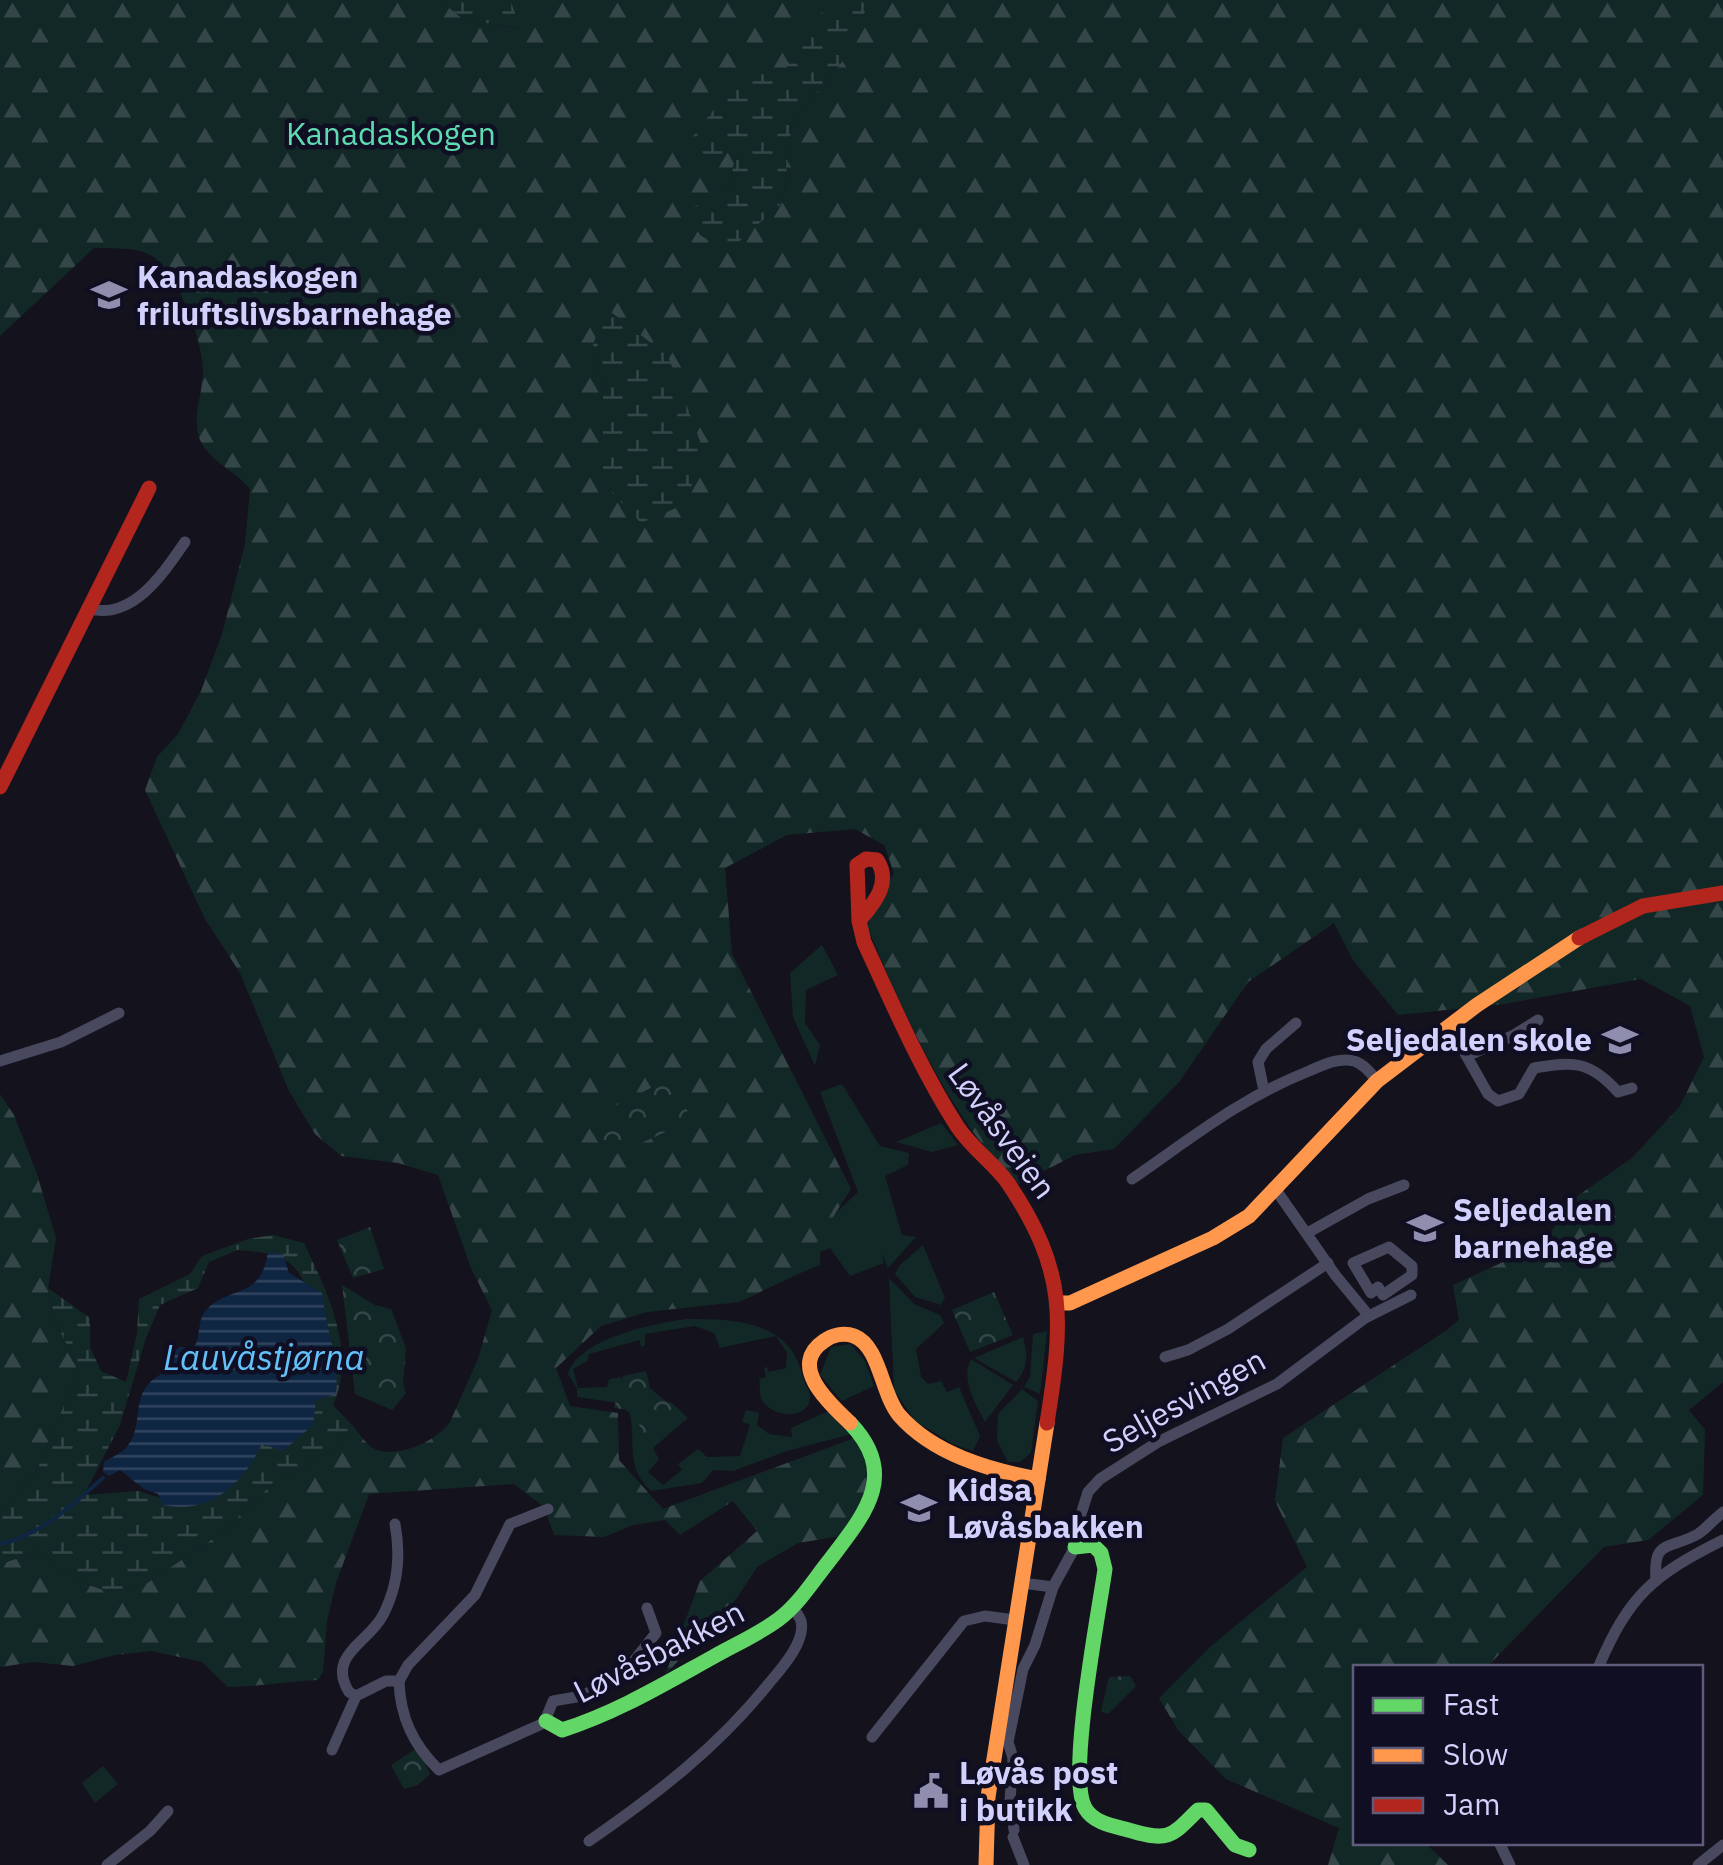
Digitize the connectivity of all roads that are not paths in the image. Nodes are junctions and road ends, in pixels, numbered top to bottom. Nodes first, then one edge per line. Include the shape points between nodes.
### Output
1 (149, 488) dead end
2 (185, 542) dead end
3 (90, 609) junction
4 (0, 786) edge
5 (1723, 894) edge
6 (859, 921) dead end
7 (119, 1013) dead end
8 (1538, 1020) dead end
9 (1296, 1022) dead end
10 (1447, 1026) junction
11 (1462, 1048) junction
12 (0, 1061) edge
13 (1377, 1081) junction
14 (1632, 1088) dead end
15 (1264, 1091) junction
16 (1132, 1178) dead end
17 (1404, 1185) dead end
18 (1276, 1190) junction
19 (1309, 1232) junction
20 (1328, 1262) junction
21 (1352, 1263) joint
22 (1411, 1295) dead end
23 (1059, 1303) junction
24 (1369, 1316) junction
25 (1165, 1357) dead end
26 (1038, 1479) junction
27 (548, 1509) dead end
28 (1723, 1512) edge
29 (395, 1524) dead end
30 (1723, 1540) edge
31 (1074, 1548) junction
32 (1656, 1581) junction
33 (1022, 1582) junction
34 (1053, 1587) junction
35 (647, 1608) dead end
36 (793, 1608) junction
37 (1015, 1620) junction
38 (1600, 1665) edge
39 (400, 1681) junction
40 (356, 1696) junction
41 (546, 1721) junction
42 (872, 1736) dead end
43 (332, 1750) dead end
44 (168, 1811) dead end
45 (589, 1841) dead end
46 (1723, 1845) edge
47 (1249, 1850) dead end
48 (107, 1865) edge
49 (986, 1865) edge
50 (1024, 1865) edge
51 (1698, 1865) edge

1 - 3 street
2 - 3 street via 146,592 118,607
3 - 4 street
5 - 10 street via 1669,900 1616,917
6 - 23 street, Løvåsveien via 876,973 927,1077 1040,1234
7 - 12 street via 62,1042
8 - 11 street via 1479,1051
9 - 15 street via 1258,1062
10 - 11 street
10 - 13 street
11 - 14 street via 1498,1101 1518,1094 1534,1068 1561,1063 1602,1074 1618,1092
13 - 15 street via 1362,1065 1339,1060
13 - 18 street
15 - 16 street
17 - 19 street
18 - 19 street
18 - 23 street via 1213,1238
19 - 20 street
20 - 24 street
20 - 25 street, Seljesvingen via 1228,1329
21 - 21 street via 1390,1247 1412,1266 1412,1275 1383,1295 1378,1287 1371,1293
22 - 24 street, Seljesvingen
23 - 26 street, Løvåsveien
24 - 31 street, Seljesvingen via 1277,1384 1158,1442 1100,1479 1088,1492
26 - 33 street, Løvåsveien
26 - 36 street, Løvåsbakken via 926,1439 894,1410 864,1343 852,1334 832,1336 817,1348 811,1376 868,1445 876,1479 862,1518
27 - 39 street via 510,1524 475,1595
28 - 32 street via 1698,1534 1660,1549
29 - 40 street via 398,1566 389,1600 376,1627 344,1656 344,1686
30 - 32 street
31 - 34 street, Seljesvingen
31 - 47 street via 1093,1545 1105,1569 1080,1753 1084,1807 1097,1821 1160,1839 1206,1810 1234,1845
32 - 38 street via 1625,1611
33 - 34 street
33 - 37 street, Løvåsveien
34 - 50 street via 1008,1742 1014,1834
35 - 41 street, Løvåsbakken via 656,1632 623,1675 553,1702
36 - 41 street, Løvåsbakken via 602,1715 562,1730
36 - 45 street, Løvåsbakken via 800,1635 738,1722 683,1773
37 - 42 street via 964,1621
37 - 49 street, Løvåsveien via 988,1797
39 - 40 street
39 - 41 street, Løvåsbakken via 405,1722 439,1770
40 - 43 street
44 - 48 street
46 - 51 street

